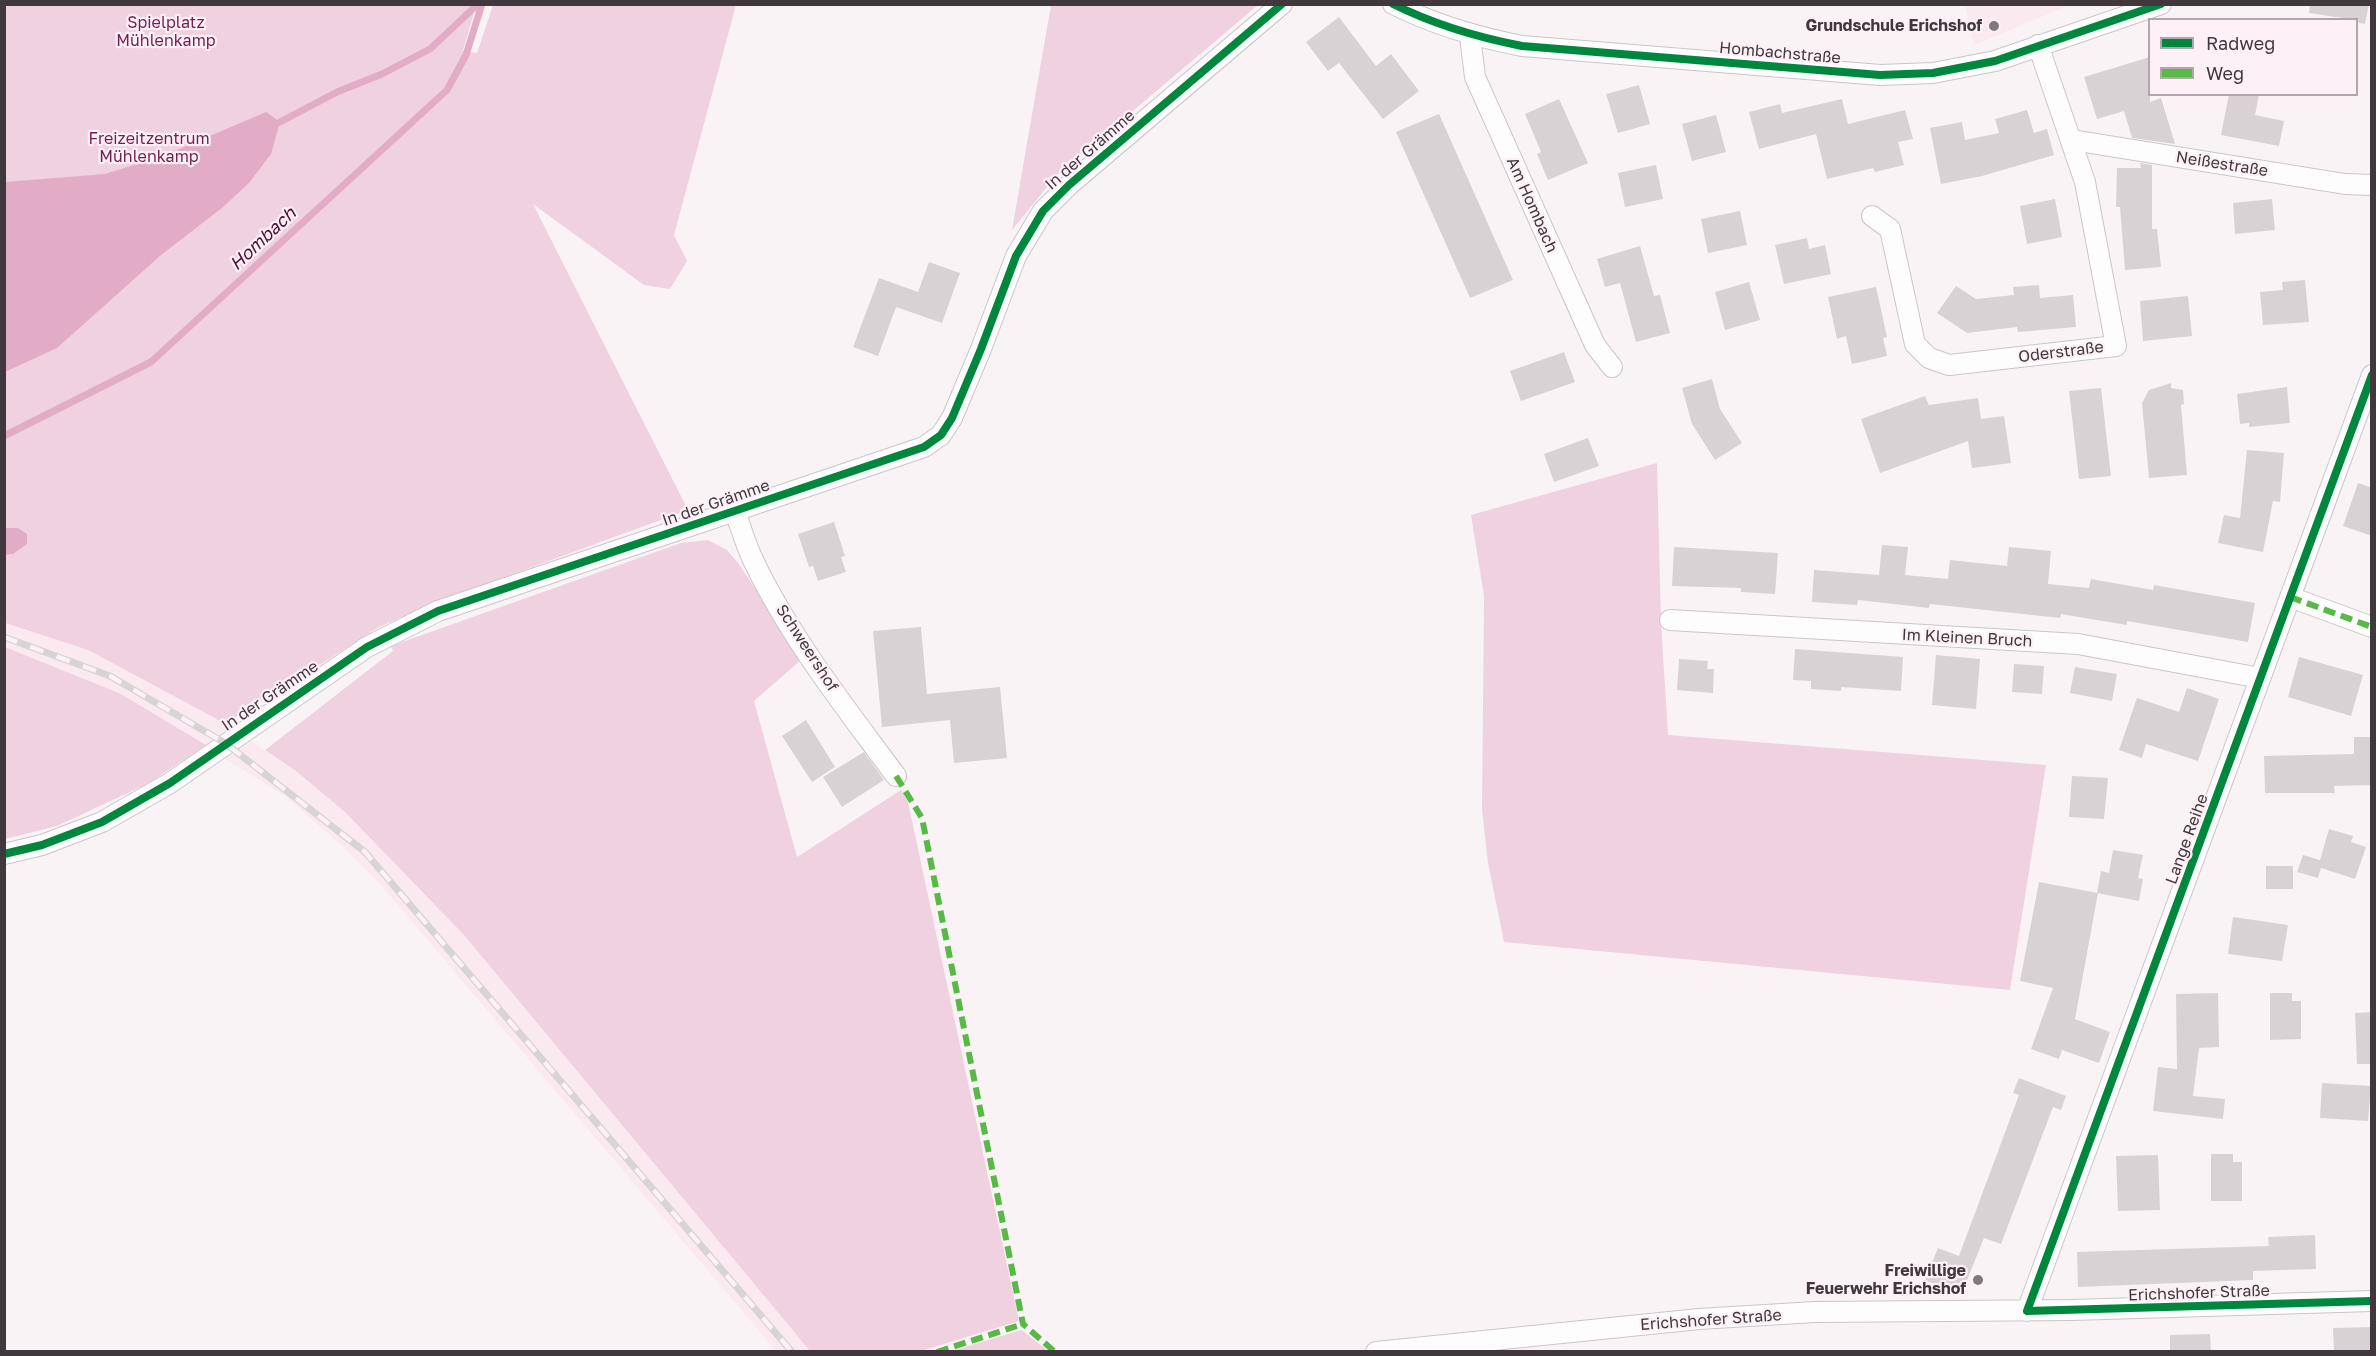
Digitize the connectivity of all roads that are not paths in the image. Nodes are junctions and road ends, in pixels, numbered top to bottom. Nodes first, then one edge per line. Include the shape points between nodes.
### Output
1 (1282, 4) edge
2 (1393, 4) edge
3 (2161, 4) edge
4 (1470, 36) junction
5 (2038, 45) junction
6 (2073, 140) junction
7 (2372, 185) edge
8 (1872, 216) dead end
9 (1612, 368) dead end
10 (2372, 375) edge
11 (735, 511) junction
12 (2290, 597) junction
13 (1670, 620) dead end
14 (2372, 627) edge
15 (2260, 678) junction
16 (896, 776) dead end
17 (4, 854) edge
18 (2372, 1301) edge
19 (2027, 1311) junction
20 (1376, 1352) edge

1 - 11 street, In der Grämme via 1043,211 1016,256 981,349 941,435 924,447
2 - 4 street, Hombachstraße
3 - 5 street, Hombachstraße
4 - 5 street, Hombachstraße via 1522,46 1880,75 1933,73 1995,61
4 - 9 street, Am Hombach via 1475,77 1595,345
5 - 6 street, Oderstraße
6 - 7 street, Neißestraße via 2345,184
6 - 8 street, Oderstraße via 2085,182 2116,346 1948,365 1929,358 1915,344 1890,229
10 - 12 street, Lange Reihe
11 - 16 street, Schweershof via 754,561 779,608
11 - 17 street, In der Grämme via 438,611 402,627 170,783 102,822 42,845
12 - 14 street
12 - 15 street, Lange Reihe
13 - 15 street, Im Kleinen Bruch via 2078,645
15 - 19 street, Lange Reihe
18 - 19 street, Erichshofer Straße
19 - 20 street, Erichshofer Straße via 1815,1312

